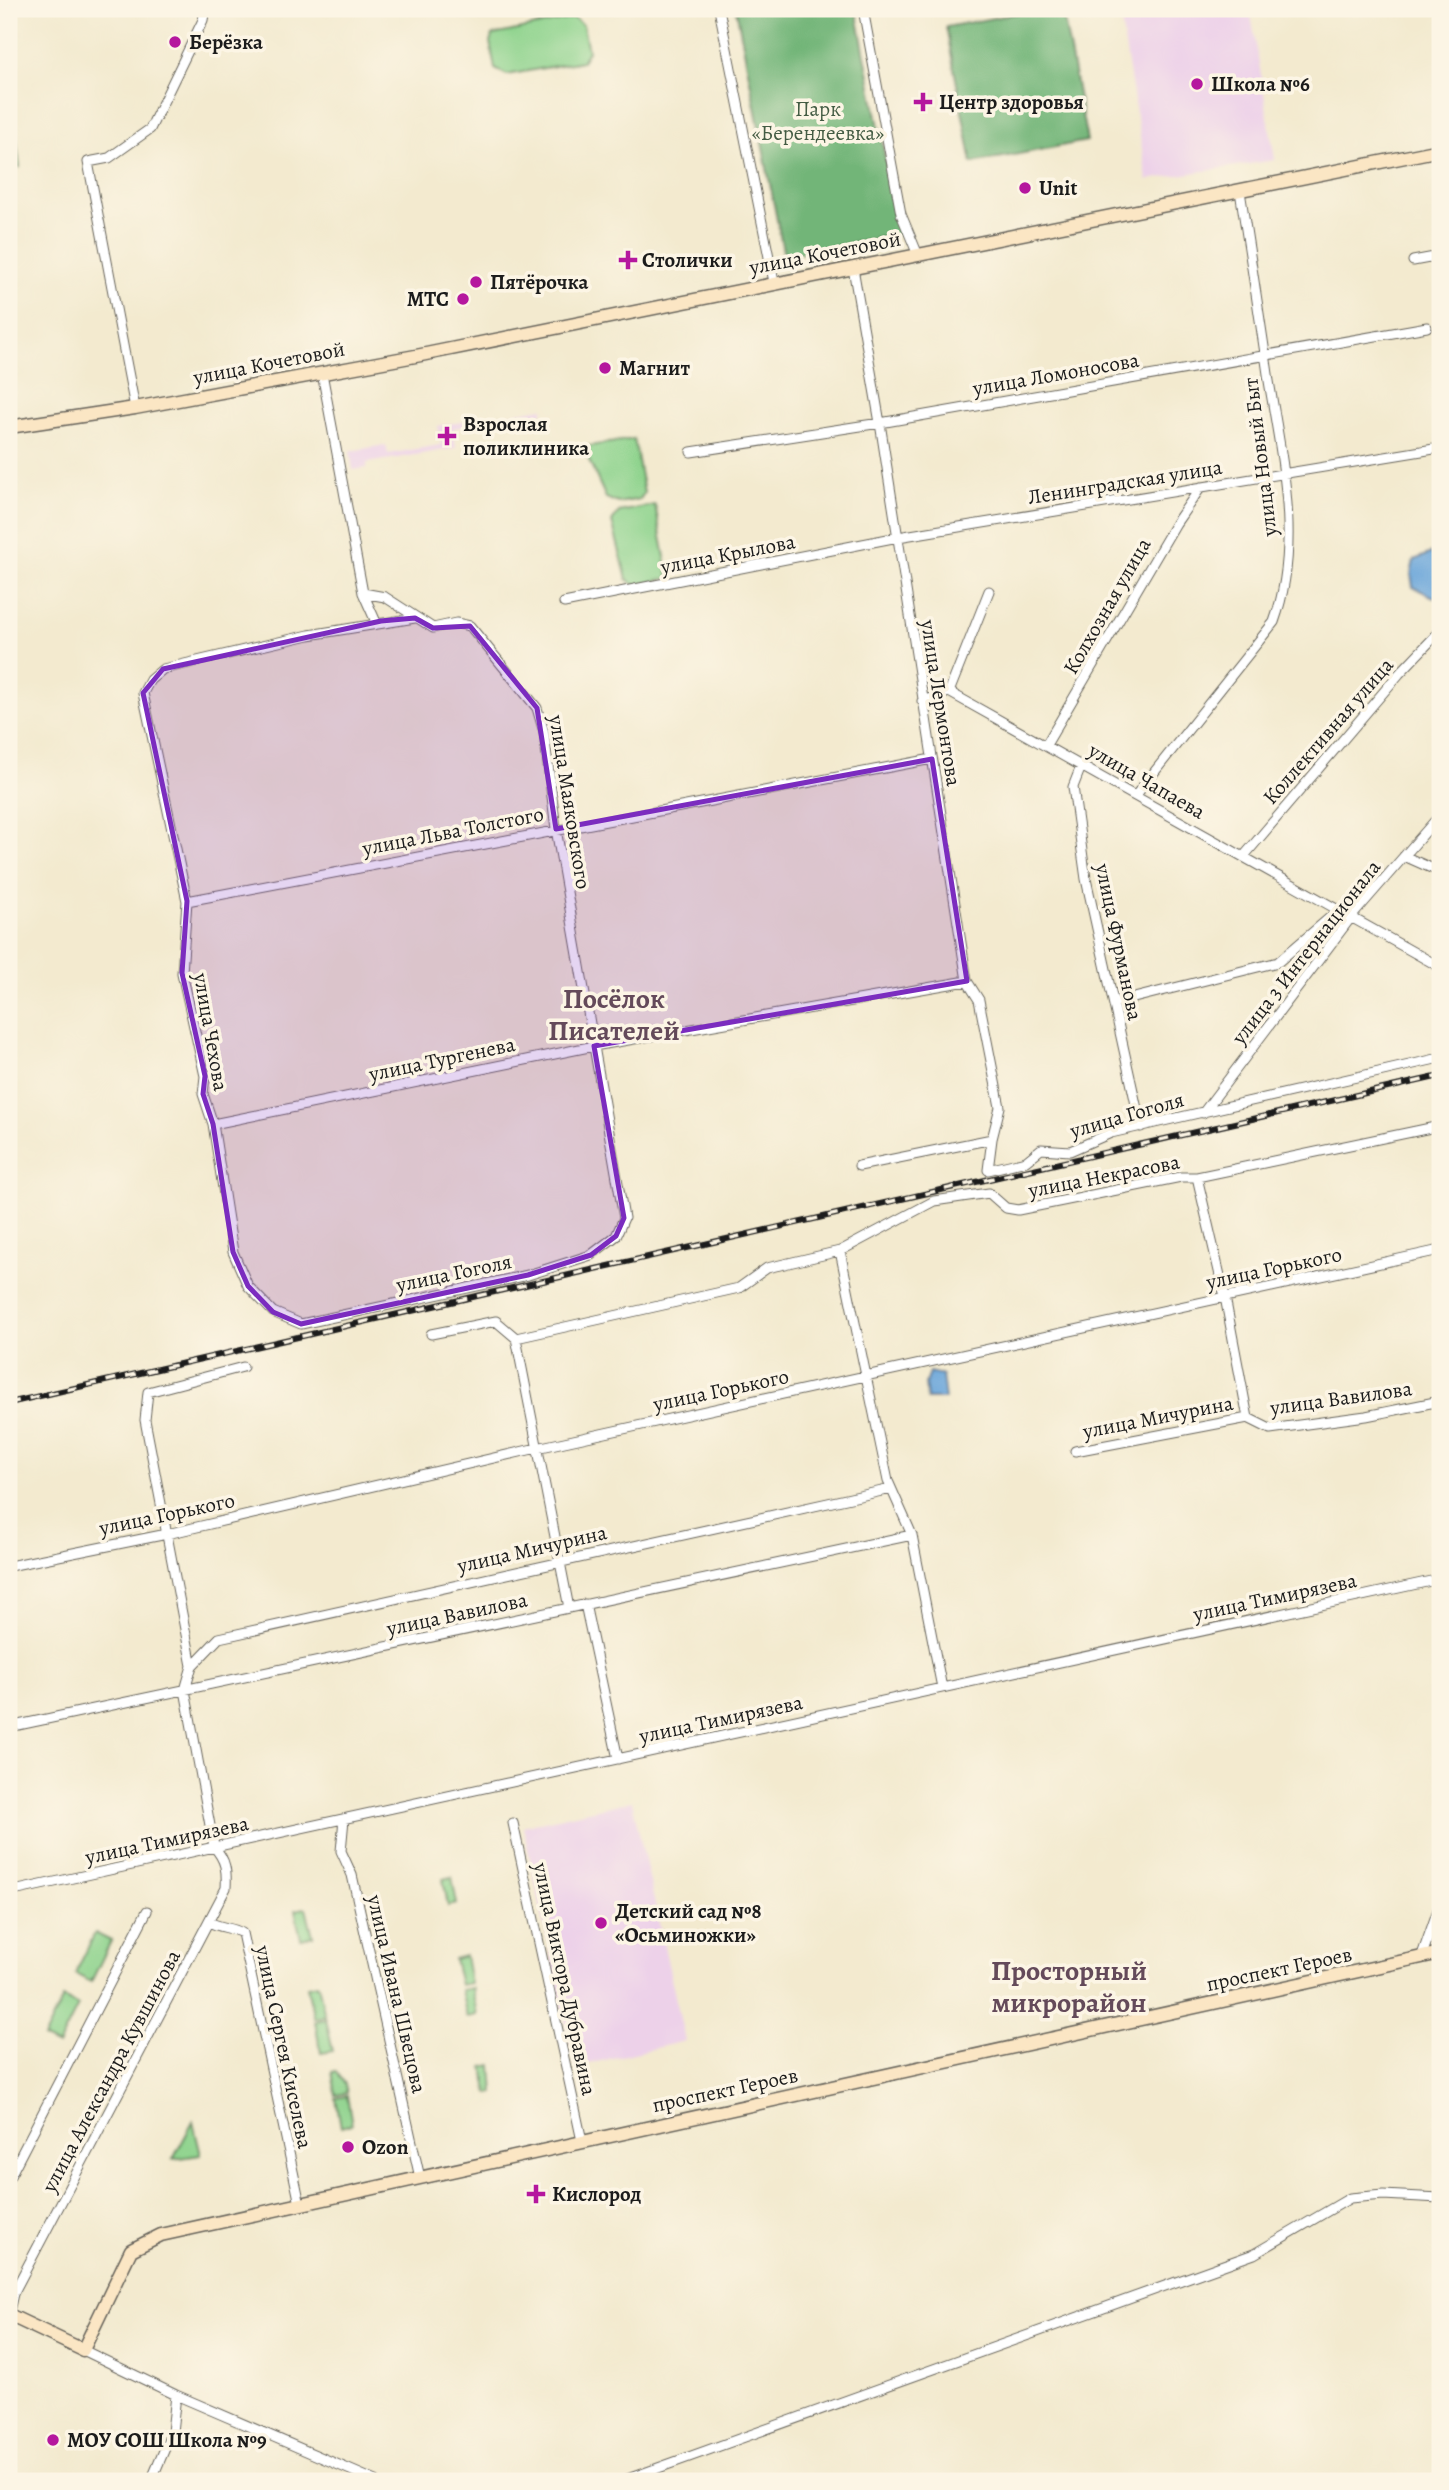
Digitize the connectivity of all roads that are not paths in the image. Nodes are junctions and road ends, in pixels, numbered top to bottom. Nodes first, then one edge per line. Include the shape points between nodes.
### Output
1 (205, 9) edge
2 (719, 9) edge
3 (863, 9) edge
4 (1440, 150) edge
5 (1240, 191) junction
6 (918, 255) junction
7 (1440, 256) edge
8 (1413, 261) dead end
9 (853, 268) junction
10 (774, 282) junction
11 (1427, 327) dead end
12 (1265, 356) junction
13 (322, 373) junction
14 (135, 408) junction
15 (880, 423) junction
16 (9, 427) edge
17 (1440, 448) edge
18 (691, 452) dead end
19 (1284, 474) junction
20 (1201, 487) junction
21 (898, 537) junction
22 (989, 591) dead end
23 (363, 593) junction
24 (564, 603) dead end
25 (415, 618) junction
26 (376, 622) junction
27 (1440, 631) edge
28 (949, 692) junction
29 (922, 701) junction
30 (1046, 745) junction
31 (932, 759) junction
32 (1082, 764) junction
33 (1136, 795) junction
34 (1440, 815) edge
35 (556, 829) junction
36 (1244, 856) junction
37 (1404, 856) junction
38 (1440, 872) edge
39 (187, 901) junction
40 (1340, 909) junction
41 (1352, 916) junction
42 (1440, 967) edge
43 (967, 981) junction
44 (1114, 1003) junction
45 (594, 1046) junction
46 (1440, 1058) edge
47 (1203, 1113) junction
48 (214, 1124) junction
49 (1440, 1126) edge
50 (1141, 1127) junction
51 (992, 1139) junction
52 (859, 1166) dead end
53 (1197, 1177) junction
54 (624, 1218) joint
55 (1440, 1250) edge
56 (840, 1251) junction
57 (1225, 1297) junction
58 (273, 1312) joint
59 (431, 1335) dead end
60 (516, 1338) junction
61 (243, 1367) dead end
62 (865, 1376) junction
63 (1440, 1401) edge
64 (1248, 1418) junction
65 (537, 1448) junction
66 (1075, 1451) dead end
67 (891, 1489) junction
68 (167, 1534) junction
69 (912, 1535) junction
70 (559, 1560) junction
71 (9, 1566) edge
72 (1440, 1579) edge
73 (585, 1604) junction
74 (569, 1608) junction
75 (192, 1666) junction
76 (942, 1688) junction
77 (185, 1690) junction
78 (9, 1727) edge
79 (618, 1759) junction
80 (344, 1819) junction
81 (513, 1824) dead end
82 (214, 1847) junction
83 (9, 1892) edge
84 (1440, 1904) edge
85 (147, 1911) dead end
86 (209, 1922) junction
87 (1440, 1954) edge
88 (1421, 1958) junction
89 (582, 2141) junction
90 (9, 2178) edge
91 (420, 2178) junction
92 (1440, 2198) edge
93 (300, 2204) junction
94 (9, 2313) edge
95 (83, 2350) junction
96 (176, 2395) junction
97 (151, 2481) edge
98 (376, 2481) edge
99 (622, 2481) edge

1 - 14 street via 150,129 109,158 88,162
2 - 10 street
3 - 6 street via 901,214
4 - 5 street, улица Кочетовой
5 - 6 street, улица Кочетовой
5 - 12 street, улица Новый Быт
6 - 9 street, улица Кочетовой
7 - 8 street
9 - 10 street, улица Кочетовой
9 - 15 street, улица Лермонтова
10 - 13 street, улица Кочетовой
11 - 12 street, улица Ломоносова
12 - 15 street, улица Ломоносова
12 - 19 street, улица Новый Быт
13 - 14 street, улица Кочетовой
13 - 23 street
14 - 16 street, улица Кочетовой
15 - 18 street, улица Ломоносова
15 - 21 street, улица Лермонтова
17 - 19 street, Ленинградская улица
19 - 20 street, Ленинградская улица
19 - 33 street, улица Новый Быт via 1289,553 1285,592 1274,622
20 - 21 street, Ленинградская улица
20 - 30 street, Колхозная улица
21 - 24 street, улица Крылова
21 - 29 street, улица Лермонтова
22 - 28 street
23 - 25 street, улица Маяковского via 385,597
23 - 26 street
25 - 26 street
25 - 35 street, улица Маяковского via 433,628 456,623 470,626 537,708
26 - 39 street, улица Чехова via 163,669 150,680 143,693
27 - 36 street, Коллективная улица
28 - 29 street
28 - 30 street, улица Чапаева
29 - 31 street, улица Лермонтова
30 - 32 street, улица Чапаева
31 - 35 street, улица Льва Толстого
31 - 43 street, улица Лермонтова
32 - 33 street, улица Чапаева
32 - 44 street, улица Фурманова via 1073,787 1086,879
33 - 36 street, улица Чапаева
34 - 37 street, улица 3 Интернационала
35 - 39 street, улица Льва Толстого
35 - 45 street, улица Маяковского
36 - 40 street, улица Чапаева
37 - 38 street
37 - 41 street, улица 3 Интернационала
39 - 48 street, улица Чехова via 182,973 205,1076 203,1094
40 - 41 street, улица Чапаева
40 - 44 street via 1278,962
41 - 42 street, улица Чапаева
41 - 47 street, улица 3 Интернационала
43 - 45 street, улица Тургенева
43 - 51 street, улица Лермонтова via 979,1000 1000,1107
44 - 50 street, улица Фурманова
45 - 48 street, улица Тургенева
45 - 54 street, улица Маяковского
46 - 47 street, улица Гоголя
47 - 50 street, улица Гоголя
48 - 58 street, улица Чехова via 233,1252 248,1286
49 - 53 street, улица Некрасова
50 - 51 street, улица Гоголя via 1111,1133 1070,1151 1041,1149 1026,1161 988,1170
51 - 52 street
53 - 56 street, улица Некрасова via 1018,1210 1006,1208 989,1193 934,1201
53 - 57 street
54 - 58 street, улица Гоголя via 617,1236 591,1255 528,1275 301,1324
55 - 57 street, улица Горького
56 - 60 street, улица Некрасова via 768,1268 739,1288
56 - 62 street
57 - 62 street, улица Горького
57 - 64 street
59 - 60 street via 496,1321
60 - 65 street
61 - 68 street via 148,1392 145,1420
62 - 65 street, улица Горького
62 - 67 street
63 - 64 street, улица Вавилова via 1270,1429
64 - 66 street, улица Мичурина
65 - 68 street, улица Горького
65 - 70 street
67 - 69 street
67 - 70 street, улица Мичурина
68 - 71 street, улица Горького
68 - 75 street
69 - 73 street, улица Вавилова
69 - 76 street
70 - 74 street
70 - 75 street, улица Мичурина via 219,1638
72 - 76 street, улица Тимирязева
73 - 74 street, улица Вавилова
73 - 79 street
74 - 77 street, улица Вавилова
75 - 77 street
76 - 79 street, улица Тимирязева
77 - 78 street, улица Вавилова
77 - 82 street, улица Александра Кувшинова
79 - 80 street, улица Тимирязева
80 - 82 street, улица Тимирязева
80 - 91 street, улица Ивана Швецова via 341,1851 352,1875
81 - 89 street, улица Виктора Дубравина
82 - 83 street, улица Тимирязева
82 - 86 street, улица Александра Кувшинова via 223,1856 226,1888
84 - 88 street
85 - 90 street
86 - 93 street, улица Сергея Киселева via 242,1933
86 - 94 street, улица Александра Кувшинова via 13,2294
87 - 88 street, проспект Героев
88 - 89 street, проспект Героев
89 - 91 street, проспект Героев
91 - 93 street, проспект Героев
92 - 99 street via 1383,2194 1350,2198 1254,2254
93 - 95 street, проспект Героев via 161,2235 131,2249
94 - 95 street
95 - 96 street
96 - 97 street via 172,2432
96 - 98 street

